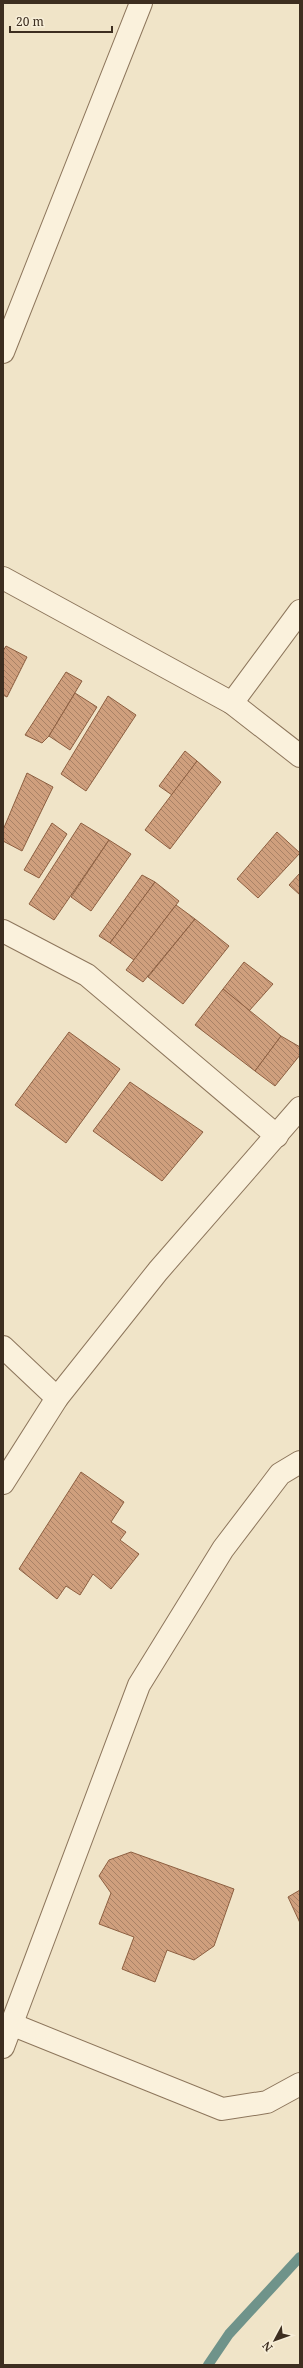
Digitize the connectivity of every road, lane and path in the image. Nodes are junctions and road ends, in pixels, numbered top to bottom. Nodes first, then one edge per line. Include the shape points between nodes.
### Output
1 (141, 3) edge
2 (3, 352) edge
3 (3, 578) edge
4 (300, 611) edge
5 (232, 703) junction
6 (300, 756) edge
7 (3, 931) edge
8 (300, 1108) edge
9 (277, 1136) junction
10 (3, 1347) edge
11 (57, 1398) junction
12 (300, 1462) edge
13 (3, 1483) edge
14 (12, 2024) junction
15 (3, 2047) edge
16 (300, 2084) edge

1 - 2 street
3 - 5 street
4 - 5 street
5 - 6 street
7 - 9 street via 87,975
8 - 9 street
9 - 11 street via 158,1271
10 - 11 street
11 - 13 street
12 - 14 street via 280,1474 223,1549 139,1685
14 - 15 street
14 - 16 street via 222,2109 267,2102

